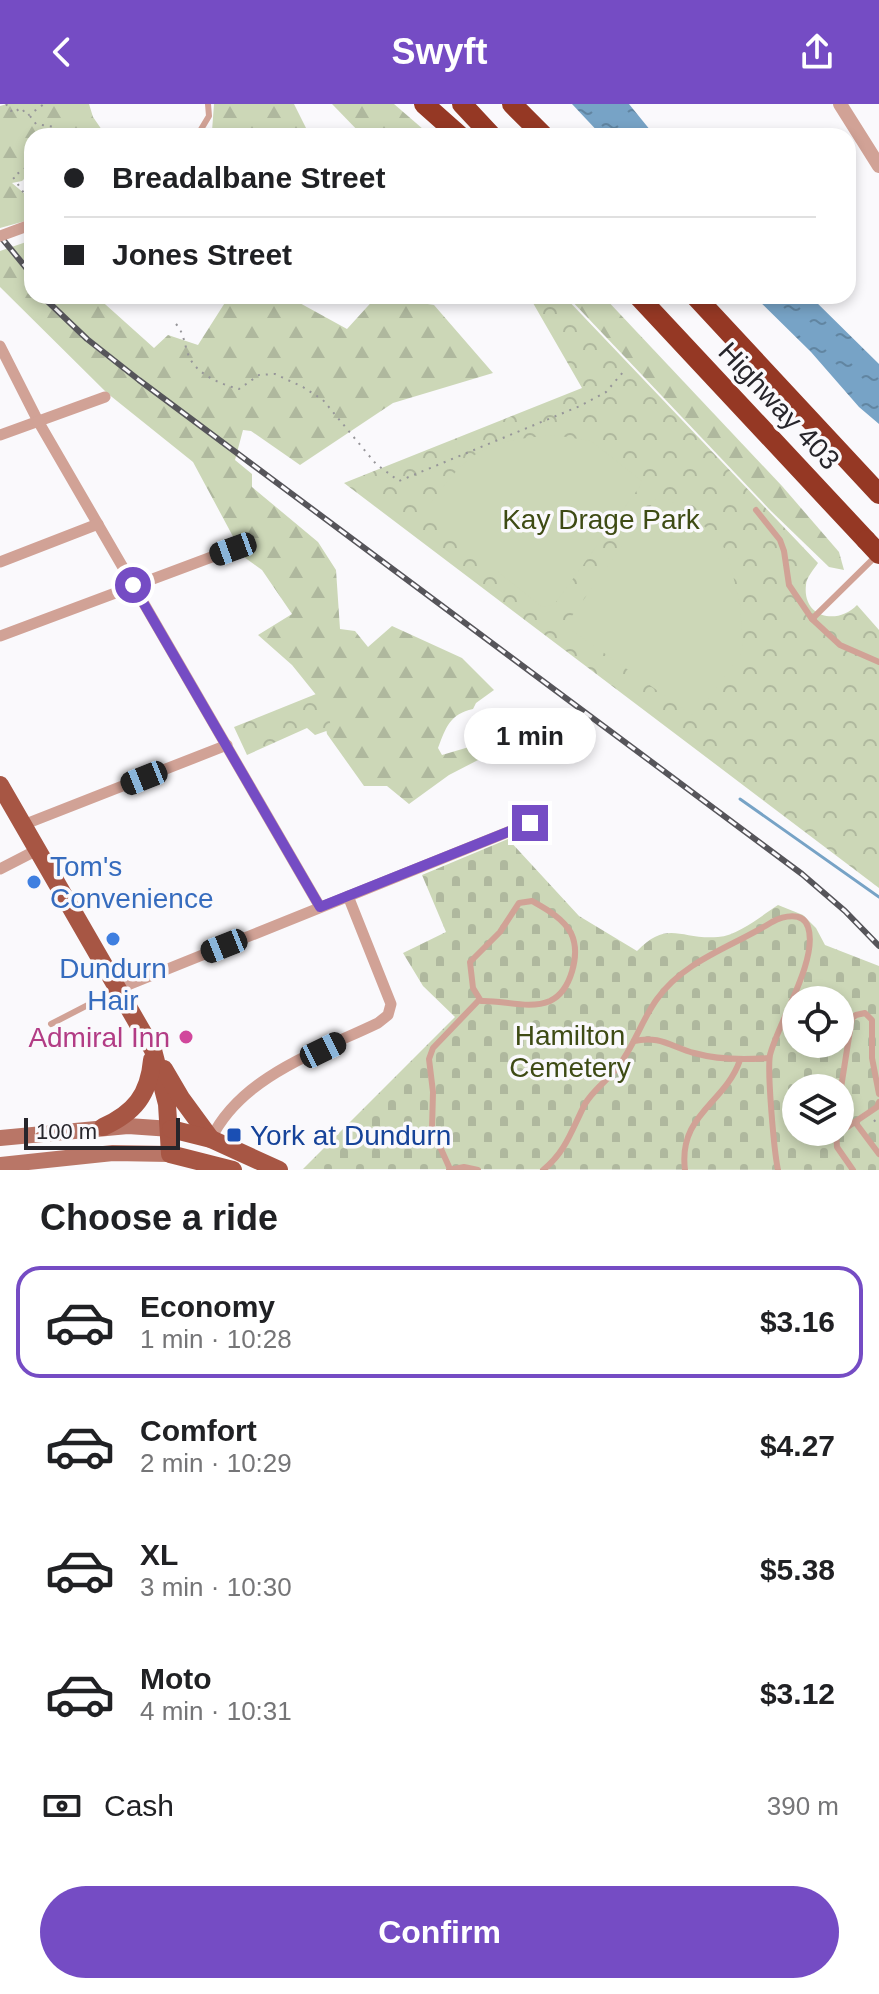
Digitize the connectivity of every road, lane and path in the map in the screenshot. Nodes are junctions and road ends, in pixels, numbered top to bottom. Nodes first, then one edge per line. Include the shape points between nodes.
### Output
1 (6, 104) edge
2 (44, 104) edge
3 (208, 104) edge
4 (424, 104) edge
5 (462, 104) edge
6 (512, 104) edge
7 (528, 104) edge
8 (840, 104) edge
9 (29, 115) junction
10 (56, 128) edge
11 (202, 128) edge
12 (451, 128) edge
13 (484, 128) edge
14 (536, 128) edge
15 (545, 128) edge
16 (855, 128) edge
17 (856, 129) edge
18 (879, 166) edge
19 (24, 169) edge
20 (24, 193) edge
21 (24, 227) edge
22 (0, 236) edge
23 (645, 304) edge
24 (702, 304) edge
25 (176, 324) dead end
26 (0, 346) edge
27 (624, 371) dead end
28 (105, 397) dead end
29 (38, 421) junction
30 (0, 435) edge
31 (879, 494) edge
32 (756, 510) dead end
33 (98, 524) junction
34 (233, 549) dead end
35 (875, 549) edge
36 (0, 562) edge
37 (133, 585) junction
38 (812, 619) junction
39 (0, 636) edge
40 (879, 662) edge
41 (227, 745) junction
42 (0, 785) edge
43 (530, 823) dead end
44 (23, 825) junction
45 (37, 850) junction
46 (0, 869) edge
47 (348, 896) junction
48 (320, 907) junction
49 (118, 989) junction
50 (479, 1000) junction
51 (51, 1024) dead end
52 (634, 1041) junction
53 (153, 1050) junction
54 (769, 1058) junction
55 (740, 1060) junction
56 (843, 1074) edge
57 (879, 1094) edge
58 (879, 1102) edge
59 (855, 1122) joint
60 (103, 1127) junction
61 (171, 1129) junction
62 (0, 1138) edge
63 (211, 1139) junction
64 (837, 1146) edge
65 (170, 1154) junction
66 (879, 1154) edge
67 (0, 1165) edge
68 (233, 1170) edge
69 (279, 1170) edge
70 (449, 1170) edge
71 (478, 1170) edge
72 (543, 1170) edge
73 (685, 1170) edge
74 (778, 1170) edge
75 (853, 1170) edge

1 - 9 path via 11,111 25,110
2 - 9 path
3 - 11 lane
4 - 12 highway
5 - 13 highway
6 - 14 highway
7 - 15 highway
8 - 16 street
9 - 10 path via 36,124
17 - 18 street
19 - 20 path via 13,177
21 - 22 street, bridge
23 - 35 highway, Highway 403
24 - 31 highway, Highway 403
25 - 27 path via 188,357 205,374 239,389 259,375 275,374 303,387 323,400 376,464 399,481 580,406 606,392
26 - 29 street
28 - 29 street
29 - 30 street
29 - 33 street
32 - 38 lane via 780,540 789,585
33 - 36 street
33 - 37 street
34 - 37 street
35 - 38 lane
37 - 39 street
37 - 41 street
38 - 40 lane via 840,645
41 - 44 street
41 - 48 street
42 - 44 main road
43 - 47 street
44 - 45 main road
45 - 46 street
45 - 49 main road
47 - 48 street
47 - 63 street via 391,1004 388,1015 268,1077
48 - 49 street
49 - 51 lane
49 - 53 main road
50 - 50 lane via 535,1004 563,991 575,950 561,921 532,901 519,903 470,962
50 - 70 lane via 433,1048 429,1059 432,1129
52 - 54 lane via 657,999 683,971 793,915 808,927 809,947
52 - 55 lane via 653,1038 696,1054
52 - 72 lane via 586,1103 556,1159
53 - 60 main road via 144,1094 127,1114
53 - 61 main road
53 - 63 main road
54 - 55 lane
54 - 74 lane
55 - 73 lane via 732,1078 695,1120 683,1151
56 - 57 lane via 852,1018 865,1013 872,1020
58 - 59 lane
59 - 66 lane
60 - 61 main road
60 - 62 main road
61 - 63 main road
61 - 65 main road
63 - 69 main road
64 - 75 lane
65 - 67 main road via 113,1153
65 - 68 main road
70 - 71 lane

